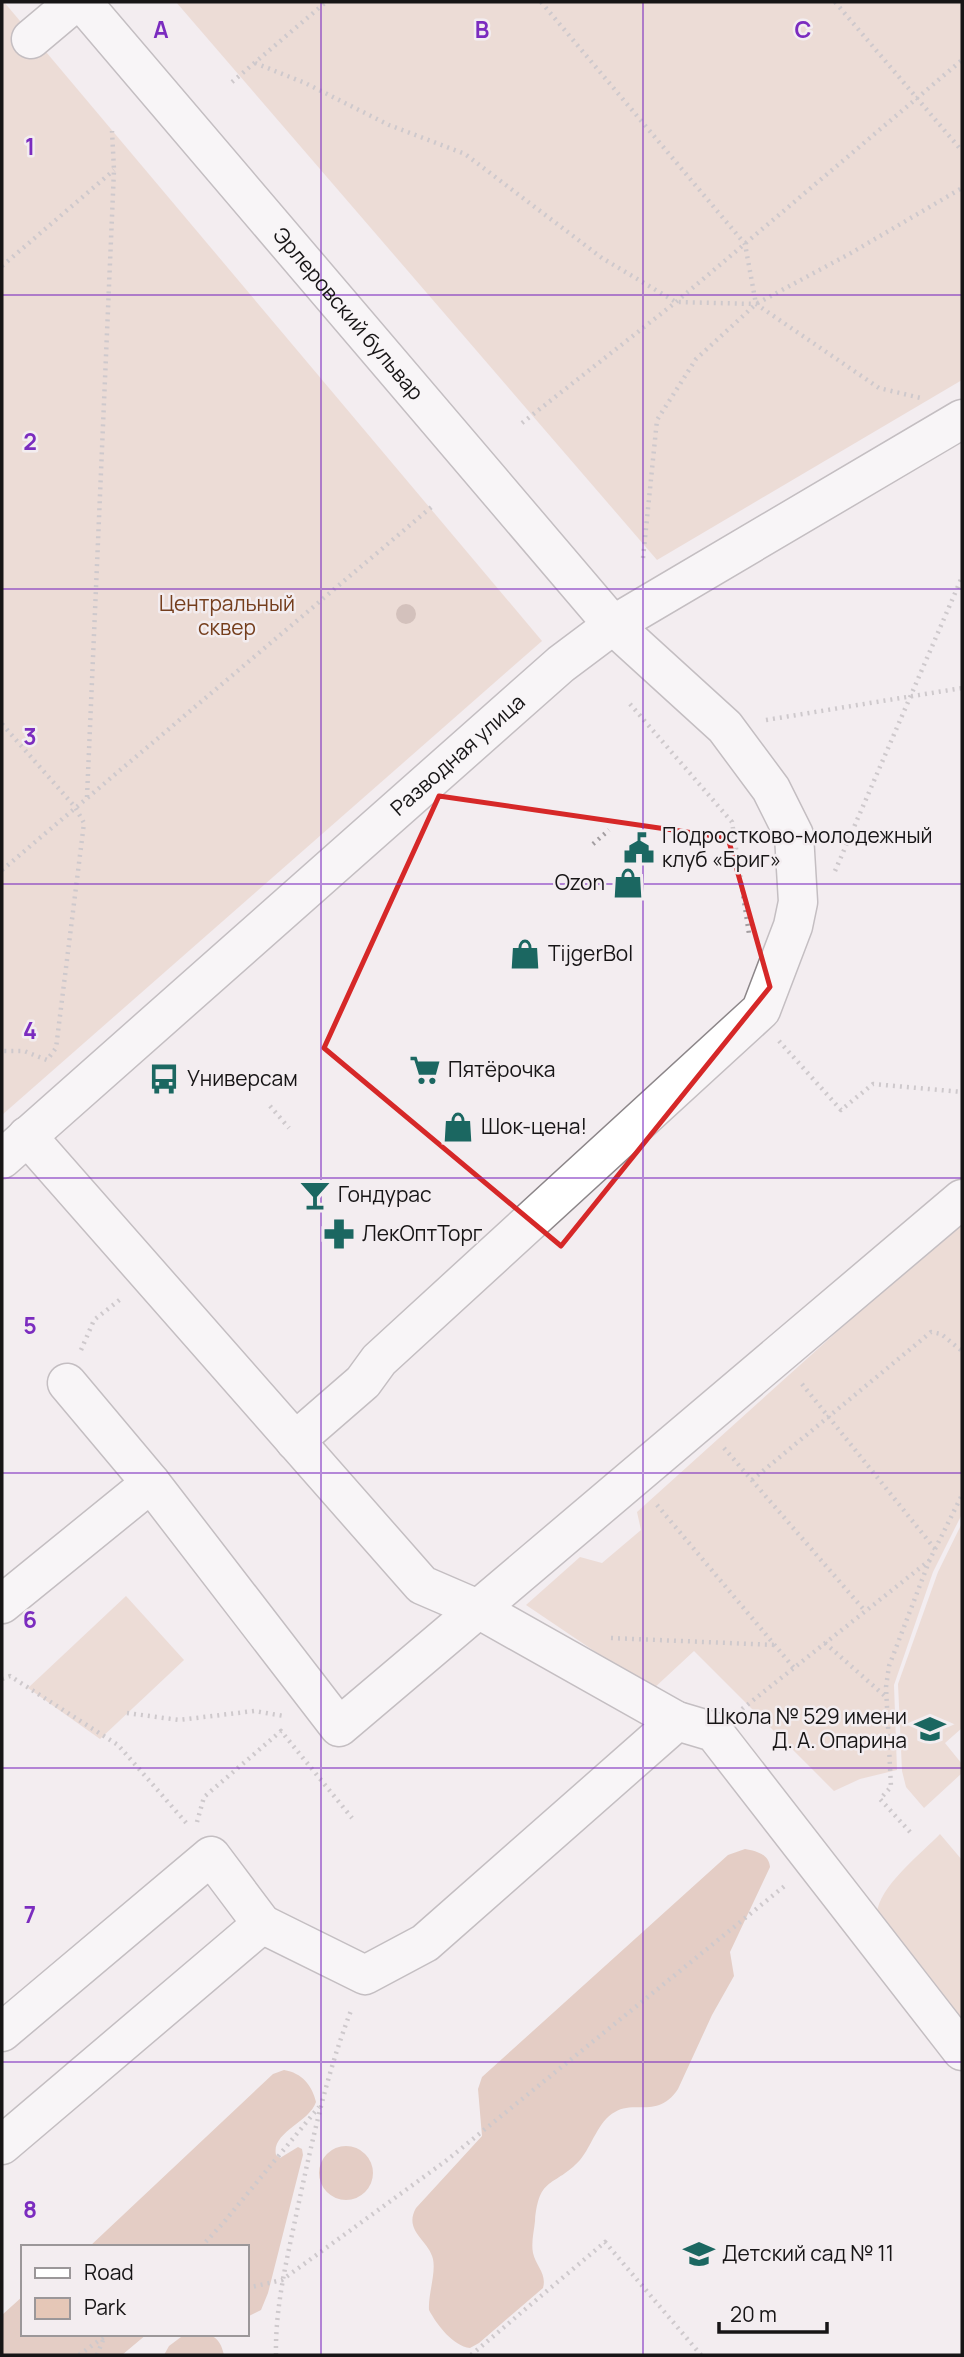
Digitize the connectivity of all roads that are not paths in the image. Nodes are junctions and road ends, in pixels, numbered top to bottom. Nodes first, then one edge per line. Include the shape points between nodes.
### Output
1 (75, 2) edge
2 (82, 2) edge
3 (31, 39) dead end
4 (962, 418) edge
5 (613, 625) junction
6 (14, 1148) edge
7 (962, 1199) edge
8 (66, 1383) road end
9 (295, 1441) junction
10 (151, 1483) junction
11 (2, 1604) edge
12 (480, 1609) junction
13 (677, 1721) junction
14 (262, 1924) junction
15 (2, 2032) edge
16 (962, 2051) edge
17 (2, 2146) edge

1 - 3 street
2 - 5 street, Эрлеровский бульвар
4 - 5 street, Разводная улица
5 - 6 street, Разводная улица via 561,664
5 - 9 street, Эрлеровский бульвар via 725,727 771,789 794,835 798,902 761,1010
6 - 9 street via 150,1276
7 - 12 street
8 - 10 street
9 - 12 street via 422,1585
10 - 11 street
10 - 12 street via 339,1727
12 - 13 street
13 - 14 street via 425,1943 365,1975
13 - 16 street via 714,1732
14 - 15 street via 211,1856
14 - 17 street

